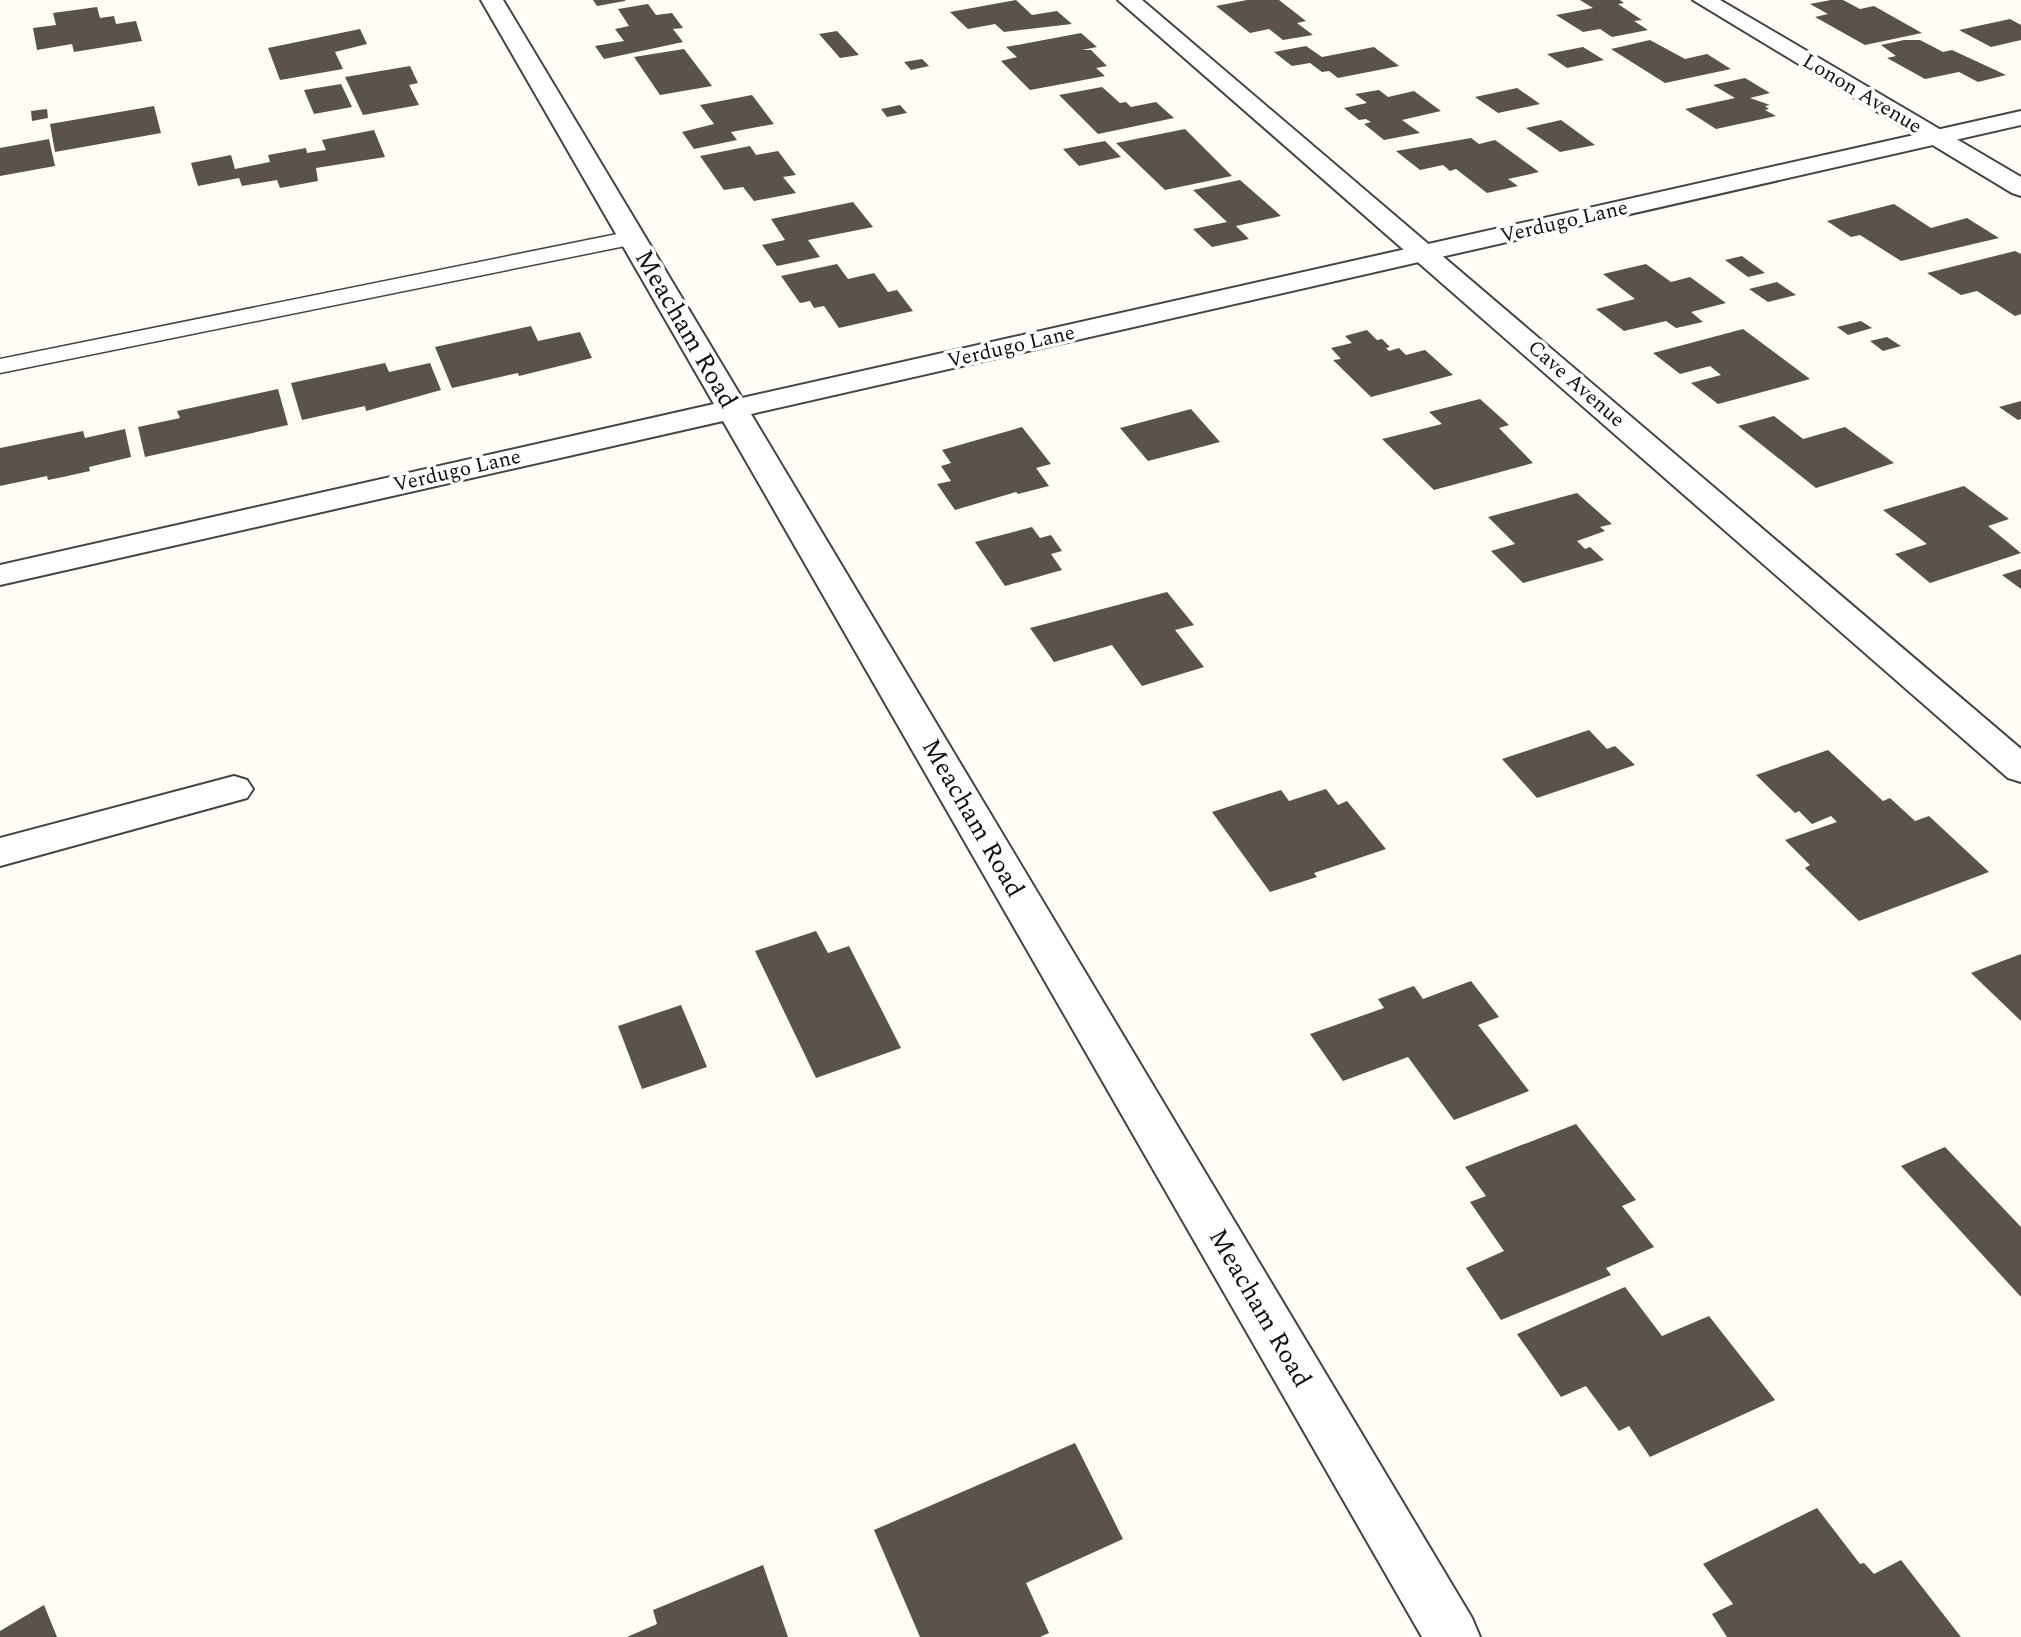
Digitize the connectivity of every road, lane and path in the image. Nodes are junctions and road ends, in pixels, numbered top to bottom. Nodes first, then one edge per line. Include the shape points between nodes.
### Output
1 (492, 0) edge
2 (1129, 0) edge
3 (1704, 0) edge
4 (2021, 118) edge
5 (1936, 138) junction
6 (2021, 188) edge
7 (632, 238) junction
8 (1424, 253) junction
9 (0, 366) edge
10 (733, 409) junction
11 (0, 575) edge
12 (2021, 769) edge
13 (234, 789) dead end
14 (0, 852) edge
15 (1453, 1637) edge

1 - 7 street, Meacham Road
2 - 8 street, Cave Avenue
3 - 5 street, Lonon Avenue
4 - 5 street, Verdugo Lane
5 - 6 street, Lonon Avenue
5 - 8 street, Verdugo Lane
7 - 9 lane
7 - 10 street, Meacham Road
8 - 10 street, Verdugo Lane
8 - 12 street, Cave Avenue
10 - 11 street, Verdugo Lane
10 - 15 street, Meacham Road
13 - 14 street

